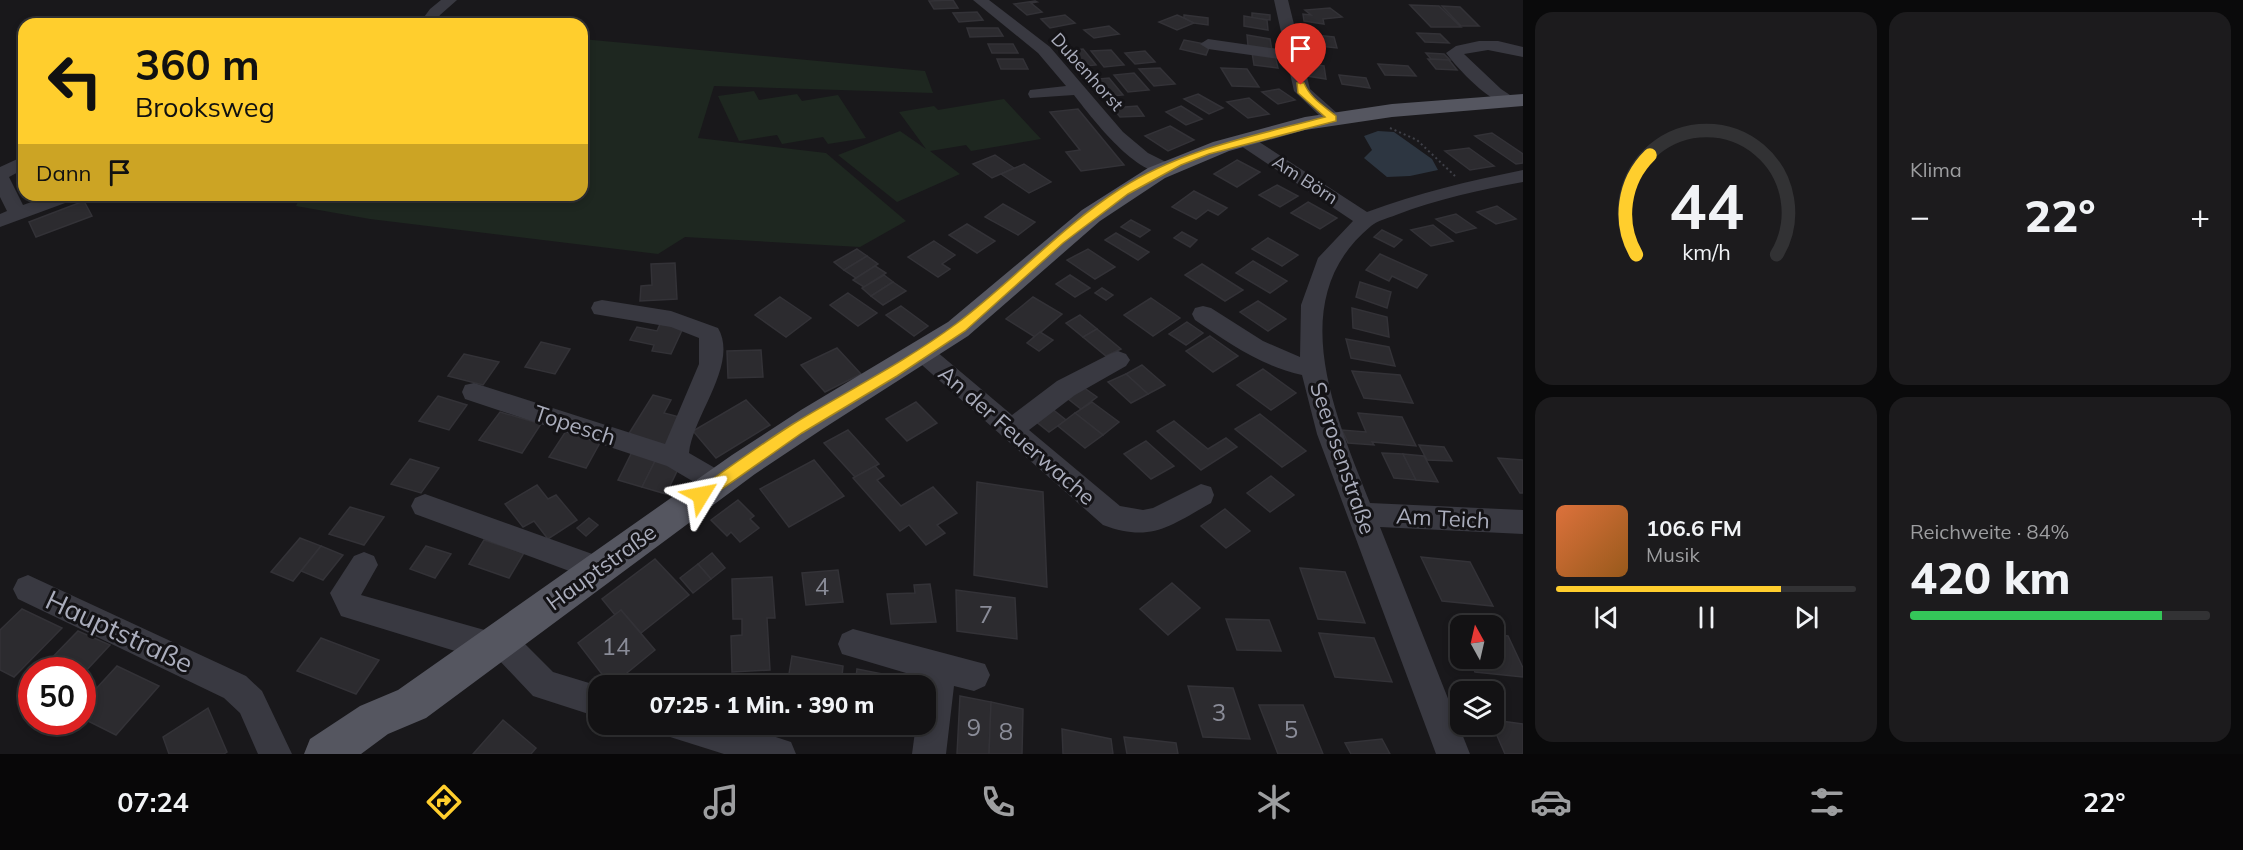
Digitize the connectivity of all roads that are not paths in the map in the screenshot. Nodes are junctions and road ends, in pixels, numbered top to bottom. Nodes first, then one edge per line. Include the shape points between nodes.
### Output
1 (450, 0) edge
2 (980, 0) edge
3 (1281, 0) edge
4 (431, 18) edge
5 (1208, 44) dead end
6 (1523, 52) edge
7 (1294, 56) junction
8 (1078, 90) junction
9 (1036, 94) dead end
10 (1516, 100) edge
11 (1332, 118) junction
12 (1244, 140) junction
13 (18, 166) edge
14 (1166, 169) junction
15 (0, 176) edge
16 (1517, 183) edge
17 (53, 201) edge
18 (9, 217) edge
19 (1365, 220) junction
20 (602, 309) dead end
21 (1203, 314) dead end
22 (922, 352) junction
23 (1118, 360) dead end
24 (1312, 369) junction
25 (474, 392) dead end
26 (1011, 430) junction
27 (676, 458) junction
28 (718, 483) junction
29 (1201, 495) dead end
30 (425, 506) dead end
31 (1362, 514) junction
32 (1523, 522) edge
33 (364, 565) dead end
34 (599, 569) junction
35 (28, 589) dead end
36 (496, 644) junction
37 (853, 644) dead end
38 (940, 667) junction
39 (974, 675) dead end
40 (588, 698) edge
41 (412, 704) junction
42 (716, 735) edge
43 (276, 754) edge
44 (325, 754) edge
45 (362, 754) edge
46 (779, 754) edge
47 (929, 754) edge
48 (1453, 754) edge

1 - 4 street
2 - 8 street, Dubenhorst via 1044,50
3 - 7 street
5 - 7 street
6 - 10 street via 1497,46 1464,47 1454,53 1495,93
7 - 11 street via 1302,91
8 - 9 street
8 - 14 street, Dubenhorst via 1117,136 1141,157
10 - 11 main road, Hauptstraße
11 - 12 main road, Hauptstraße
12 - 14 main road, Hauptstraße
12 - 19 street, Am Börn
13 - 15 street
14 - 22 main road, Hauptstraße via 1108,202 961,327
15 - 18 street
16 - 19 street, Seerosenstraße via 1466,187
17 - 18 street
19 - 24 street, Seerosenstraße via 1329,258 1312,305
20 - 27 street via 665,317 710,334 711,364 678,439
21 - 24 street via 1258,350 1288,364
22 - 26 street, An der Feuerwache
22 - 28 main road, Hauptstraße via 796,429
23 - 26 street via 1066,388
24 - 31 street, Seerosenstraße via 1330,434
25 - 27 street, Topesch
26 - 29 street, An der Feuerwache via 1113,518 1143,522 1158,519
27 - 28 street, Topesch
28 - 34 main road, Hauptstraße
30 - 34 street
31 - 32 street, Am Teich
31 - 48 street, Seerosenstraße
33 - 36 street via 345,593 352,606 473,643
34 - 36 main road, Hauptstraße
35 - 43 street, Hauptstraße via 235,687 251,702
36 - 40 street via 544,685
36 - 41 main road, Hauptstraße
37 - 38 street
38 - 39 street
38 - 47 street
41 - 44 main road, Hauptstraße via 374,720
41 - 45 main road, Hauptstraße via 386,735
42 - 46 street

